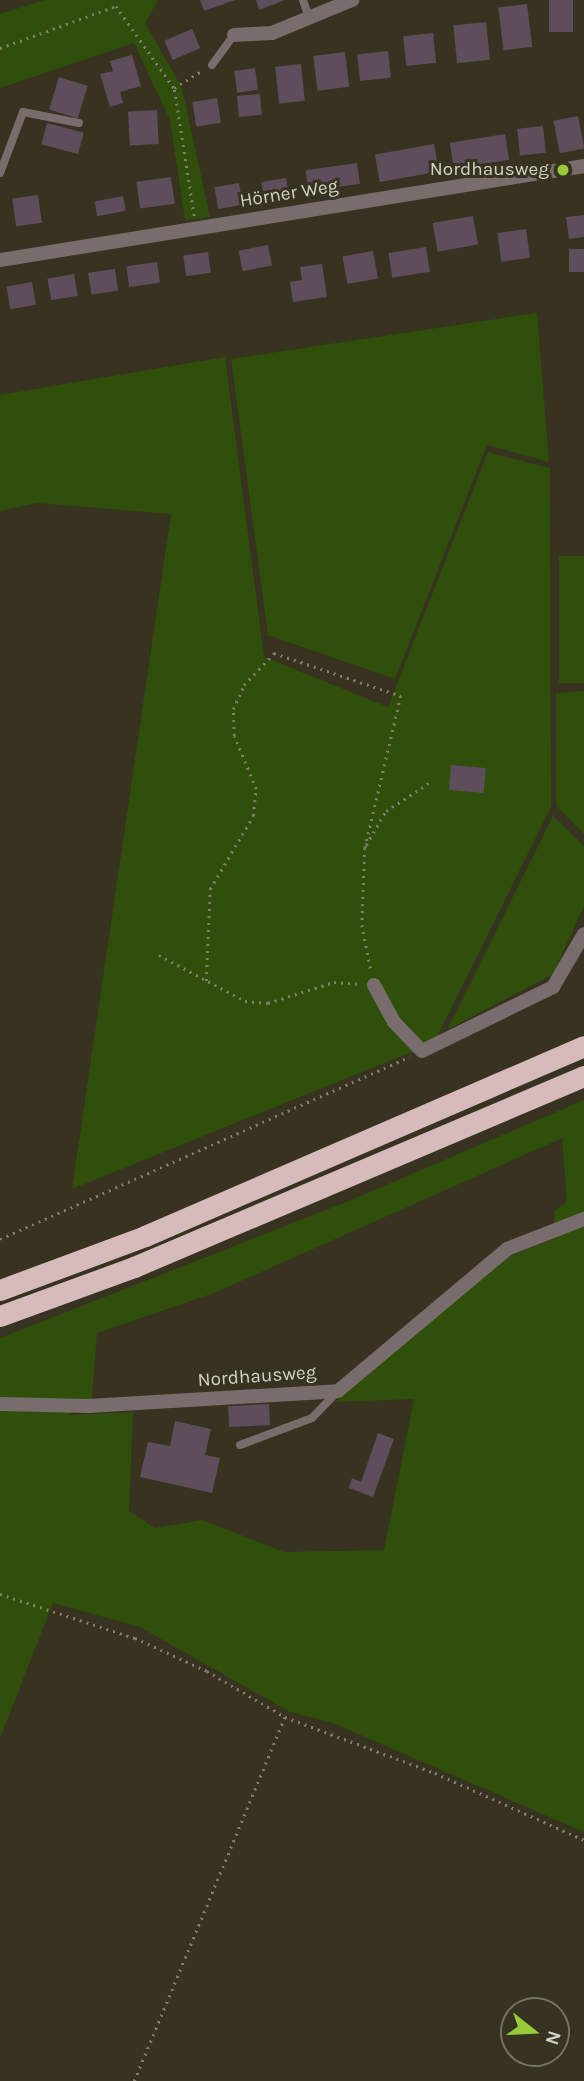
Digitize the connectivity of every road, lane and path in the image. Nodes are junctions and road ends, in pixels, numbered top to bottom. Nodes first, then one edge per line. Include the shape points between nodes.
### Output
1 (117, 0) edge
2 (303, 0) edge
3 (352, 0) edge
4 (116, 6) junction
5 (309, 18) junction
6 (234, 35) joint
7 (0, 48) edge
8 (212, 65) joint
9 (174, 88) junction
10 (79, 123) dead end
11 (584, 166) edge
12 (0, 173) edge
13 (196, 228) junction
14 (0, 260) edge
15 (429, 782) dead end
16 (365, 848) junction
17 (584, 934) edge
18 (159, 955) dead end
19 (206, 981) junction
20 (374, 985) junction
21 (584, 1046) edge
22 (422, 1051) junction
23 (584, 1076) edge
24 (584, 1219) edge
25 (0, 1239) edge
26 (0, 1290) edge
27 (0, 1316) edge
28 (338, 1391) junction
29 (0, 1404) edge
30 (240, 1445) dead end
31 (0, 1594) edge
32 (285, 1717) junction
33 (584, 1840) edge
34 (134, 2081) edge

1 - 4 path
2 - 5 lane
3 - 5 street
4 - 7 path
4 - 9 path
5 - 6 street via 272,33
6 - 8 lane
8 - 9 path
9 - 13 path
10 - 12 lane via 23,112
11 - 13 street, Hörner Weg
13 - 14 street, Hörner Weg
15 - 16 path via 386,811
16 - 19 path via 401,696 274,653 244,685 233,709 234,736 256,789 253,816 211,889
16 - 20 path via 362,925
17 - 22 street via 553,987
18 - 19 path
19 - 20 path via 245,1001 268,1003 334,982
20 - 22 street via 394,1022
21 - 26 highway via 183,1220
22 - 25 path
23 - 27 highway via 146,1262
24 - 28 street, Nordhausweg via 507,1249
28 - 29 street, Nordhausweg via 88,1406
28 - 30 lane via 312,1418
31 - 32 path via 135,1638 207,1671
32 - 33 path via 422,1767
32 - 34 path

